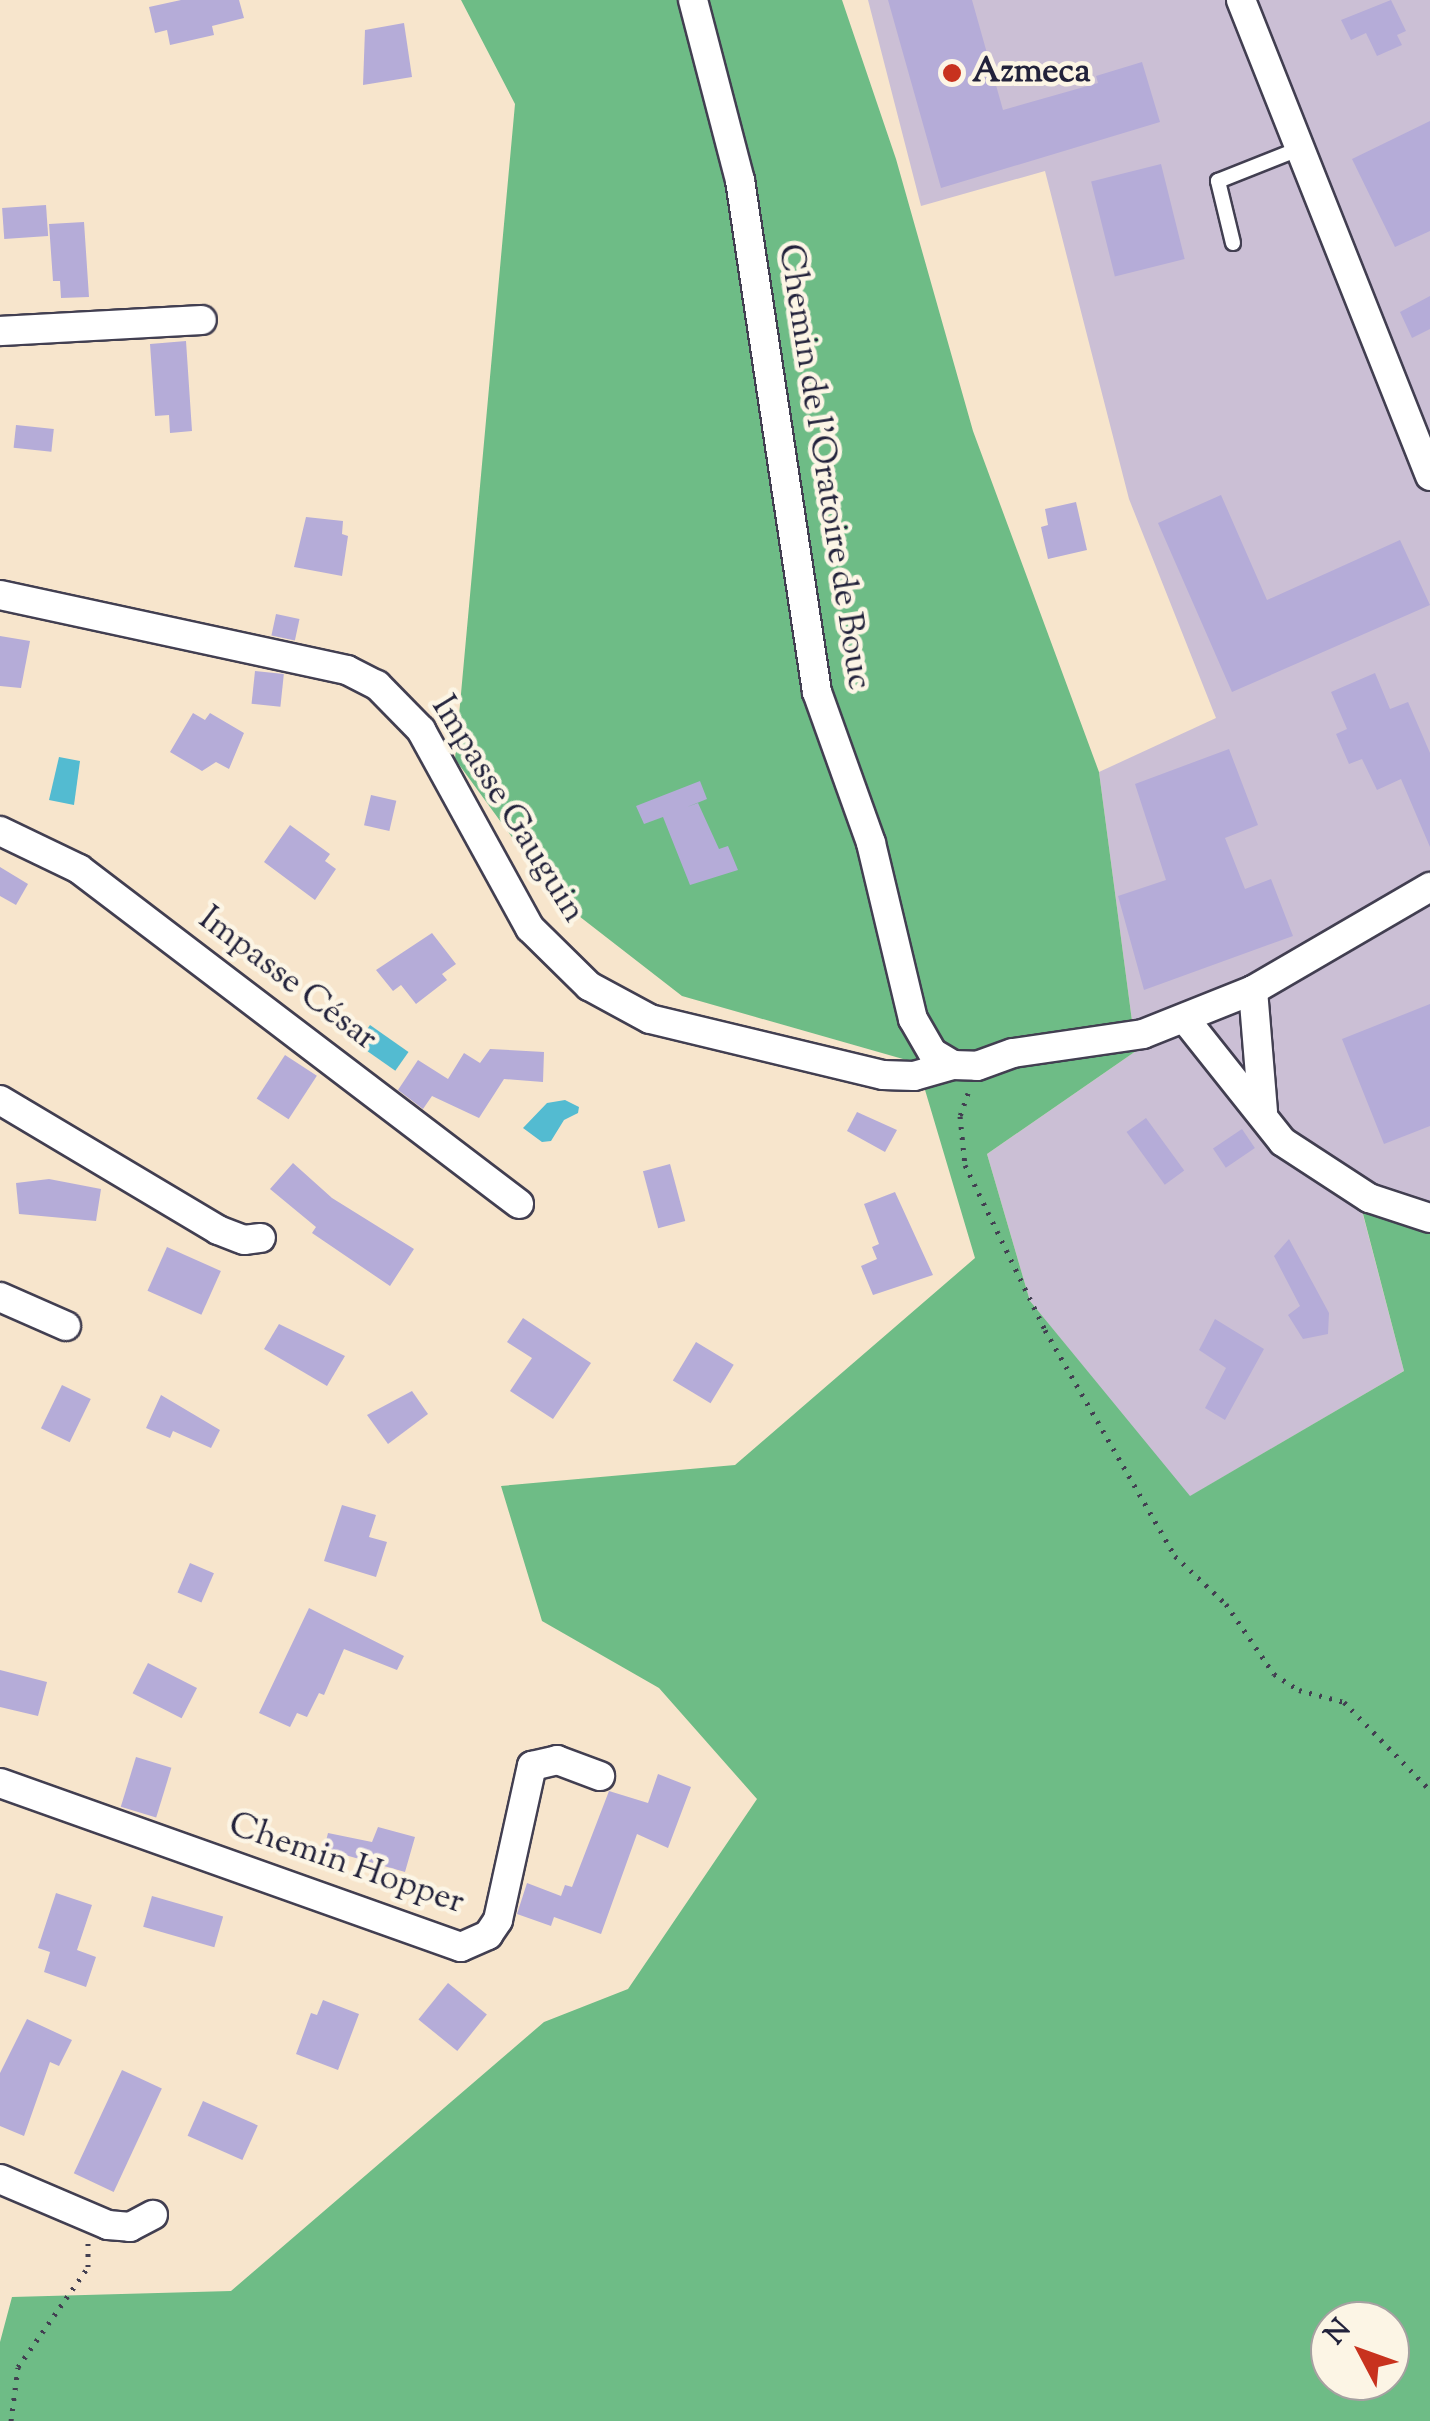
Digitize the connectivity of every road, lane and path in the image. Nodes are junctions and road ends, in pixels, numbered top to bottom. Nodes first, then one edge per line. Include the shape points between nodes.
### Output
1 (693, 0) edge
2 (1241, 0) edge
3 (1296, 150) junction
4 (1233, 243) dead end
5 (202, 320) dead end
6 (0, 330) edge
7 (1430, 476) edge
8 (0, 595) edge
9 (0, 830) edge
10 (1430, 888) edge
11 (1253, 990) junction
12 (1185, 1019) junction
13 (965, 1066) junction
14 (0, 1100) edge
15 (1263, 1112) junction
16 (519, 1204) dead end
17 (1430, 1218) edge
18 (262, 1238) dead end
19 (0, 1298) edge
20 (66, 1326) dead end
21 (600, 1776) dead end
22 (0, 1783) edge
23 (1430, 1790) edge
24 (0, 2180) edge
25 (84, 2215) junction
26 (153, 2215) dead end
27 (11, 2421) edge

1 - 13 street, Chemin de l'Oratoire de Bouc via 740,180 817,692 872,843 913,1019 933,1053
2 - 3 street
3 - 4 lane via 1218,181
3 - 7 street
5 - 6 street
8 - 13 street, Impasse Gauguin via 347,670 377,685 421,730 530,928 589,986 650,1019 883,1075
9 - 16 street, Impasse César via 79,869
10 - 11 street
11 - 12 street
11 - 15 street
12 - 13 street via 1142,1034
12 - 15 street
13 - 23 path via 965,1165 1046,1330 1175,1556 1226,1604 1274,1674 1299,1690 1344,1702
14 - 18 street via 218,1230 244,1240
15 - 17 street via 1283,1142 1323,1172 1369,1198
19 - 20 street
21 - 22 street, Chemin Hopper via 557,1760 532,1766 524,1777 498,1920 488,1935 462,1947
24 - 25 street
25 - 26 street via 130,2227
25 - 27 path via 88,2267 18,2367

